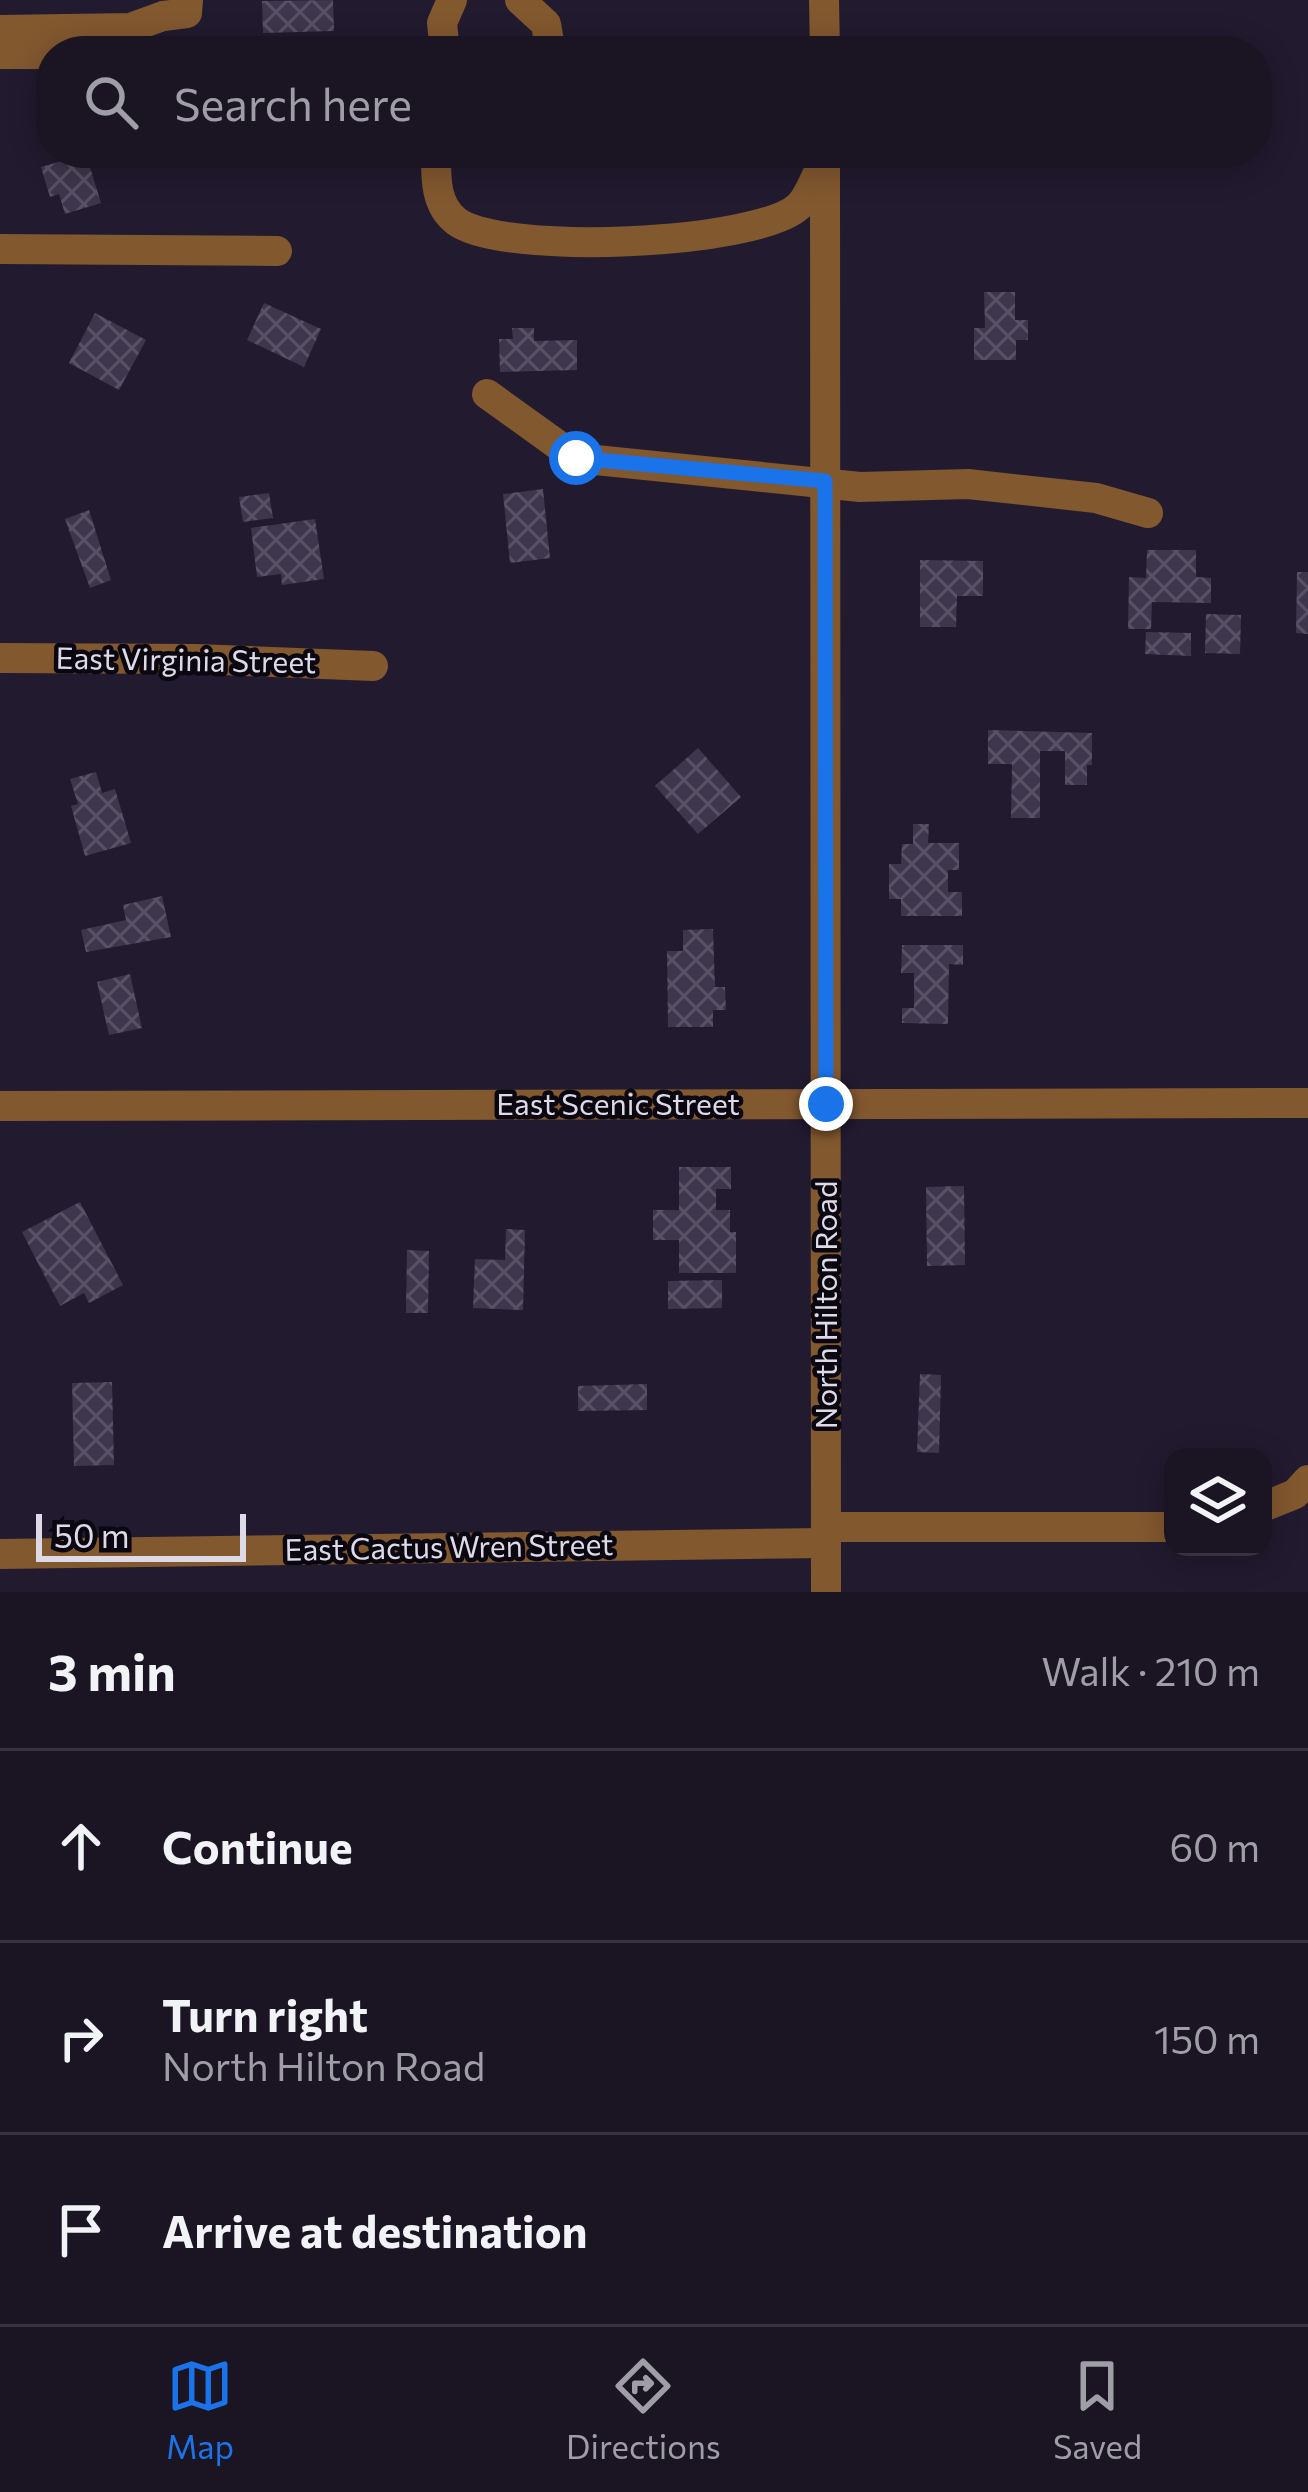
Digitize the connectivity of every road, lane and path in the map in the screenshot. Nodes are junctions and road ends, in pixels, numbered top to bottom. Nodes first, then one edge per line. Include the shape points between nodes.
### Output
1 (188, 0) edge
2 (452, 0) edge
3 (520, 0) edge
4 (824, 0) edge
5 (0, 30) edge
6 (443, 36) edge
7 (544, 36) edge
8 (824, 36) edge
9 (0, 54) edge
10 (36, 54) edge
11 (436, 168) edge
12 (818, 168) edge
13 (824, 168) edge
14 (0, 249) edge
15 (278, 251) dead end
16 (487, 394) dead end
17 (825, 481) junction
18 (1148, 513) dead end
19 (0, 658) edge
20 (373, 666) dead end
21 (1308, 1103) edge
22 (826, 1104) junction
23 (0, 1106) edge
24 (1308, 1480) edge
25 (1272, 1504) edge
26 (1272, 1508) edge
27 (1308, 1512) edge
28 (1164, 1527) edge
29 (827, 1535) junction
30 (0, 1554) edge
31 (826, 1592) edge

1 - 5 street via 187,13 130,28
2 - 6 street
3 - 7 street
4 - 8 street
9 - 10 street
11 - 12 street via 443,206 457,222 493,238 556,243 687,237 774,218 800,205
13 - 17 street, North Hilton Road
14 - 15 street
16 - 17 street via 576,458
17 - 18 street via 968,484 1096,498
17 - 22 street, North Hilton Road
19 - 20 street, East Virginia Street
21 - 22 street, East Scenic Street
22 - 23 street, East Scenic Street
22 - 29 street, North Hilton Road
24 - 25 street
26 - 27 street
28 - 29 street, East Cactus Wren Street
29 - 30 street, East Cactus Wren Street
29 - 31 street, North Hilton Road

